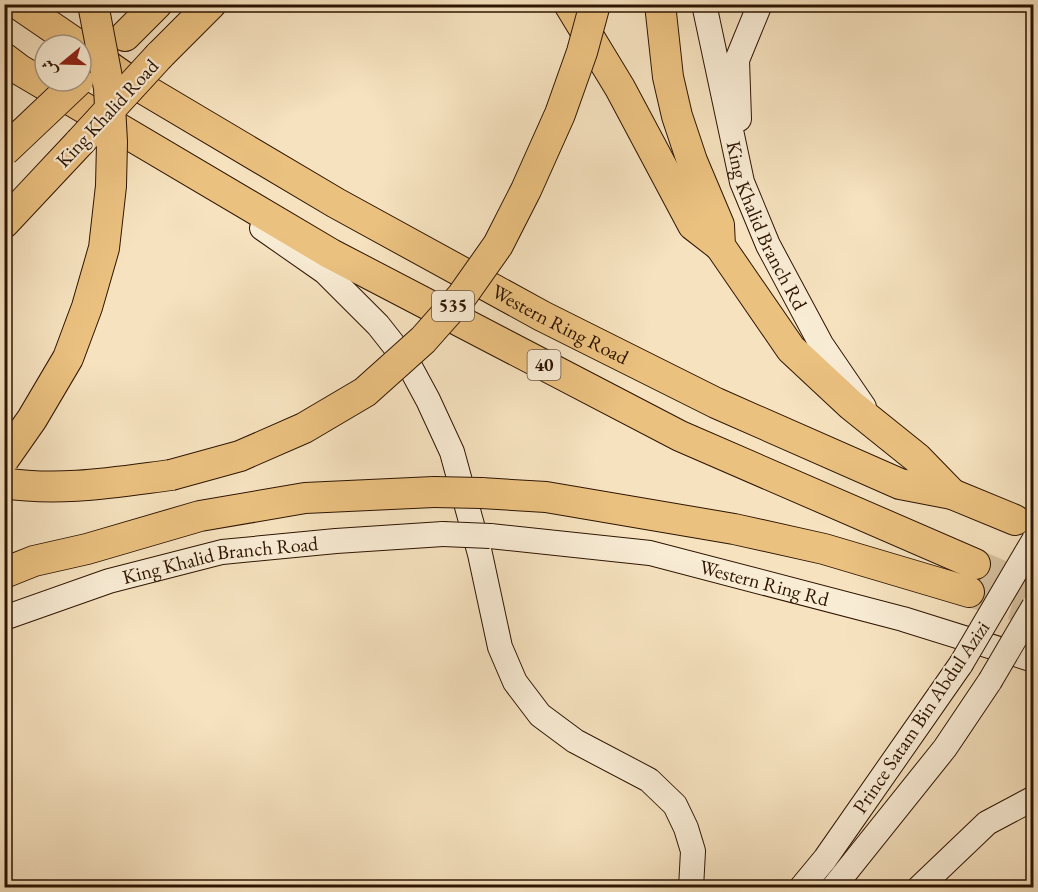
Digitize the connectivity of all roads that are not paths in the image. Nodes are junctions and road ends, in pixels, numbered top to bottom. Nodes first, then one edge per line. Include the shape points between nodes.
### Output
1 (18, 4) edge
2 (93, 4) edge
3 (157, 4) edge
4 (211, 4) edge
5 (569, 4) edge
6 (595, 4) edge
7 (660, 4) edge
8 (704, 4) edge
9 (760, 4) edge
10 (60, 33) edge
11 (93, 56) edge
12 (10, 64) edge
13 (93, 67) edge
14 (65, 93) edge
15 (129, 135) junction
16 (4, 151) edge
17 (742, 182) junction
18 (4, 223) edge
19 (720, 246) junction
20 (878, 427) junction
21 (4, 459) edge
22 (4, 483) edge
23 (952, 494) junction
24 (1024, 530) edge
25 (490, 536) joint
26 (4, 573) edge
27 (1034, 606) edge
28 (4, 618) edge
29 (1034, 660) edge
30 (1034, 798) edge
31 (692, 888) edge
32 (801, 888) edge
33 (833, 888) edge
34 (919, 888) edge

1 - 10 highway, 40
2 - 21 highway, bridge via 110,99 111,186 104,248 68,358
3 - 13 highway, King Khalid Road
4 - 18 highway, King Khalid Road, bridge
5 - 19 highway via 620,88 693,225
6 - 22 highway, 535, bridge via 560,114 498,245 462,296 423,340 365,392 304,428 240,456 171,476 90,486
7 - 19 highway via 668,77 677,116 719,225
8 - 17 street, King Khalid Branch Rd
9 - 17 street via 737,60
11 - 23 highway, Western Ring Road / 40 via 336,203 542,316 716,403 900,484
12 - 15 highway, 40
14 - 16 highway, bridge
15 - 26 highway, 40, bridge via 331,254 680,436 972,578 734,528 546,497 434,492 305,498 200,516 34,561
15 - 31 street via 325,272 378,325 408,363 452,452 500,647 515,682 540,715 575,741 649,780 675,805 693,852
17 - 20 street, King Khalid Branch Rd via 768,245 821,344
19 - 20 highway via 791,350
20 - 23 highway via 917,458
23 - 24 highway, Western Ring Road / 40
24 - 32 street, Prince Satam Bin Abdul Azizi, bridge via 961,664
25 - 28 street, King Khalid Branch Road, bridge via 443,534 222,552 109,581
25 - 29 street, Western Ring Rd via 650,553 903,619
27 - 33 street, Prince Satam Bin Abdul Azizi, bridge via 945,748
30 - 34 street via 987,823

